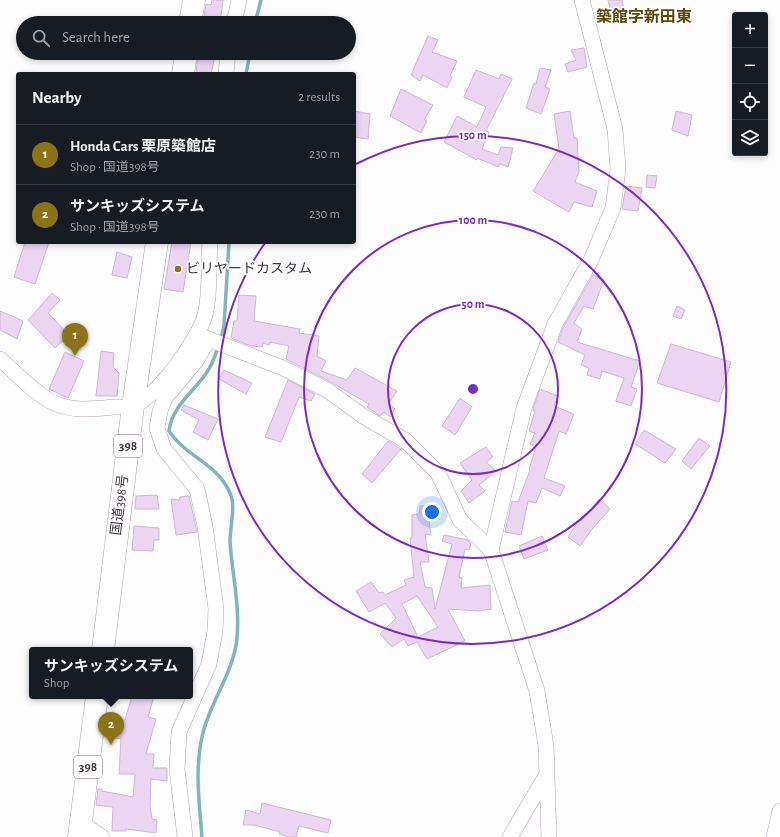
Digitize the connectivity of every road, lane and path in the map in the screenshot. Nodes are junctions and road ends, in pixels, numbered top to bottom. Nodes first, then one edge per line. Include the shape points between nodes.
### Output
1 (194, 0) edge
2 (239, 0) edge
3 (582, 0) edge
4 (191, 16) edge
5 (236, 16) edge
6 (185, 60) edge
7 (227, 60) edge
8 (183, 72) edge
9 (226, 72) edge
10 (158, 244) edge
11 (210, 244) edge
12 (206, 338) junction
13 (0, 359) edge
14 (133, 406) junction
15 (491, 550) junction
16 (102, 647) edge
17 (97, 699) edge
18 (547, 774) junction
19 (780, 811) edge
20 (80, 830) edge
21 (102, 837) edge
22 (185, 837) edge
23 (510, 837) edge
24 (549, 837) edge
25 (774, 837) edge

1 - 4 highway
2 - 5 street
3 - 15 street via 615,129 618,169 614,208 591,260 555,324 524,408
6 - 8 highway
7 - 9 street
10 - 14 highway, 国道398号 / 398
11 - 12 street
12 - 14 street via 185,355 156,389
12 - 15 street via 283,368 327,390 363,416 406,441 438,473 460,520
12 - 22 street via 196,361 165,398 157,428 164,450 198,489 216,609 209,664 179,732 177,769
13 - 14 street via 39,393 63,406 81,410
14 - 16 highway, 国道398号 / 398
15 - 18 street via 538,691 546,746
17 - 20 highway, 398
18 - 23 street
18 - 24 street
19 - 25 street
20 - 21 street

